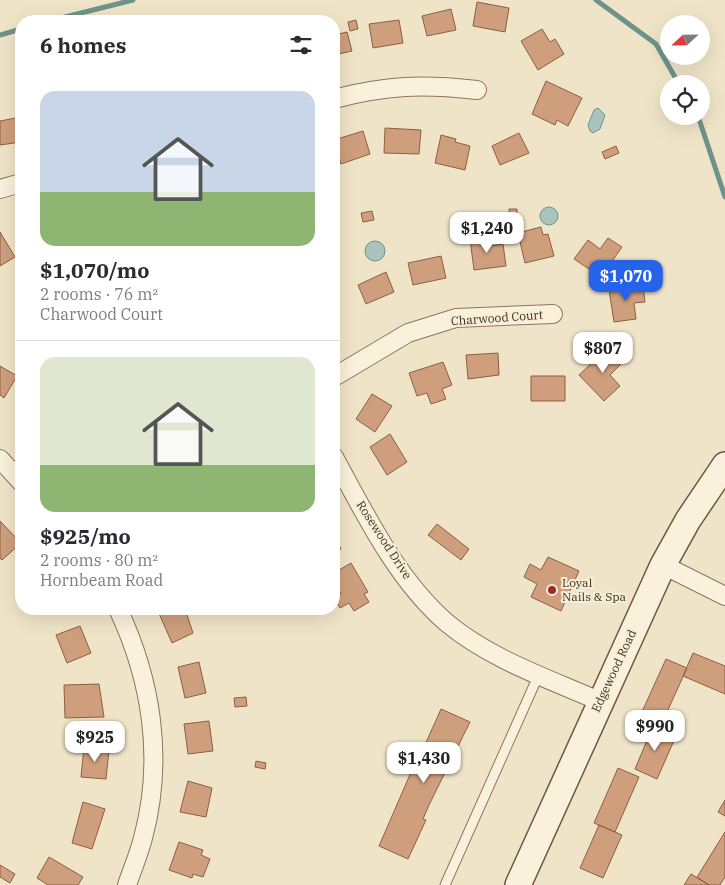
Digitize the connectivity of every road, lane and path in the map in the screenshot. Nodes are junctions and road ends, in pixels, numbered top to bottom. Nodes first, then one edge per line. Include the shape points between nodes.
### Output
1 (477, 90) dead end
2 (340, 97) edge
3 (15, 185) edge
4 (0, 189) edge
5 (553, 314) dead end
6 (340, 373) edge
7 (0, 459) edge
8 (725, 465) edge
9 (340, 467) edge
10 (15, 475) edge
11 (663, 565) junction
12 (725, 596) edge
13 (121, 615) edge
14 (539, 674) junction
15 (599, 701) junction
16 (127, 885) edge
17 (445, 885) edge
18 (518, 885) edge

1 - 2 street via 407,85
3 - 4 street
5 - 6 street, Charwood Court via 456,318 408,333
7 - 10 street
8 - 11 main road, Edgewood Road
9 - 14 street, Rosewood Drive via 390,554 447,623 482,646
11 - 12 street
11 - 15 main road, Edgewood Road
13 - 16 street via 146,688 153,721 153,778 143,838
14 - 15 street, Rosewood Drive
14 - 17 lane
15 - 18 main road, Edgewood Road

